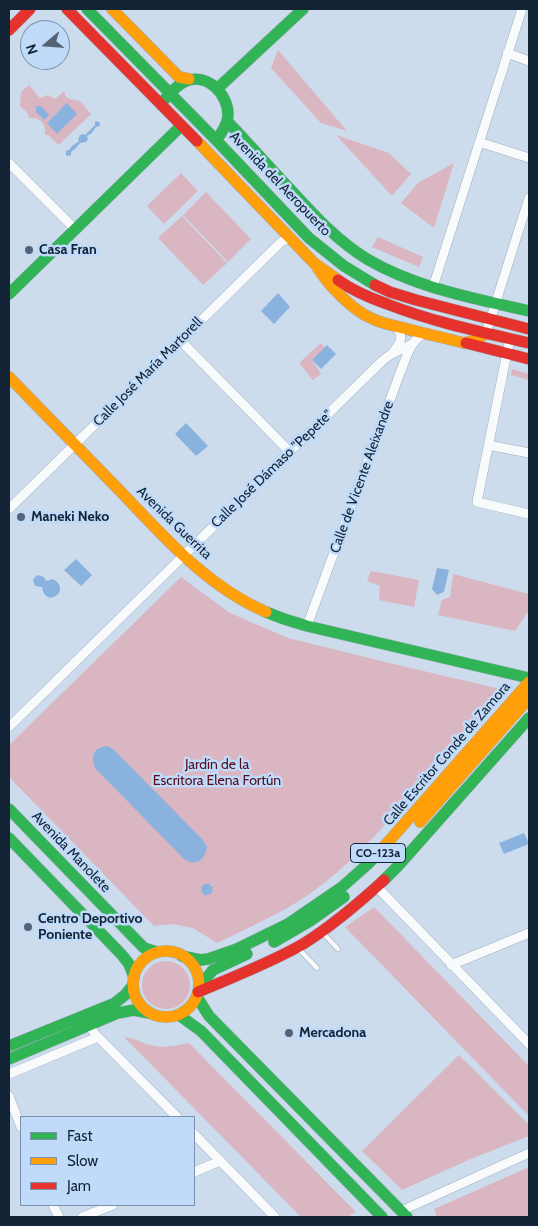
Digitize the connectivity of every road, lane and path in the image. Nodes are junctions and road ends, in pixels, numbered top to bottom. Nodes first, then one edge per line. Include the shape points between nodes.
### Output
1 (30, 9) edge
2 (67, 9) edge
3 (87, 9) edge
4 (112, 9) edge
5 (301, 9) edge
6 (522, 9) edge
7 (9, 30) edge
8 (508, 53) junction
9 (529, 61) edge
10 (189, 79) junction
11 (218, 88) junction
12 (170, 93) junction
13 (160, 104) junction
14 (227, 121) junction
15 (181, 126) junction
16 (216, 140) junction
17 (479, 142) junction
18 (529, 158) edge
19 (9, 163) edge
20 (529, 198) edge
21 (75, 229) junction
22 (290, 238) junction
23 (314, 263) junction
24 (433, 287) junction
25 (9, 294) edge
26 (496, 302) junction
27 (529, 310) edge
28 (491, 319) junction
29 (396, 326) junction
30 (529, 328) edge
31 (486, 333) junction
32 (424, 334) junction
33 (510, 338) junction
34 (180, 340) junction
35 (464, 342) junction
36 (529, 343) edge
37 (412, 344) junction
38 (506, 354) junction
39 (390, 355) junction
40 (529, 359) edge
41 (9, 377) edge
42 (75, 444) junction
43 (488, 445) junction
44 (290, 452) junction
45 (529, 453) edge
46 (9, 509) edge
47 (529, 514) edge
48 (183, 556) junction
49 (307, 626) junction
50 (529, 678) edge
51 (529, 682) edge
52 (529, 698) edge
53 (529, 718) edge
54 (9, 727) edge
55 (9, 809) edge
56 (9, 838) edge
57 (377, 887) junction
58 (321, 931) junction
59 (529, 933) edge
60 (297, 947) junction
61 (338, 949) dead end
62 (157, 952) junction
63 (182, 956) junction
64 (451, 965) junction
65 (317, 968) dead end
66 (134, 981) junction
67 (198, 992) junction
68 (150, 1013) junction
69 (179, 1015) junction
70 (89, 1026) junction
71 (98, 1037) junction
72 (529, 1044) edge
73 (9, 1046) edge
74 (9, 1059) edge
75 (9, 1074) edge
76 (9, 1096) edge
77 (176, 1116) edge
78 (20, 1124) edge
79 (195, 1135) edge
80 (529, 1153) edge
81 (220, 1161) junction
82 (195, 1172) edge
83 (110, 1206) edge
84 (404, 1214) edge
85 (82, 1217) edge
86 (275, 1217) edge
87 (382, 1217) edge

1 - 7 main road
2 - 13 main road
3 - 12 main road, Avenida del Aeropuerto
4 - 10 main road via 179,77
5 - 11 main road
6 - 8 street
8 - 9 street
8 - 17 street
10 - 11 main road via 202,79
10 - 12 main road
11 - 14 main road via 227,104
12 - 13 main road
12 - 16 main road, Avenida del Aeropuerto
13 - 15 main road
14 - 16 main road
14 - 24 main road, Avenida del Aeropuerto via 339,239 374,262
15 - 21 main road
15 - 22 main road
16 - 28 main road, Avenida del Aeropuerto via 310,238 352,272 396,294
17 - 18 street
17 - 24 street
19 - 21 street
20 - 26 street
21 - 25 main road
22 - 23 main road
22 - 34 street, Calle José María Martorell via 281,242
23 - 29 main road via 324,278 356,309 379,322
23 - 31 main road via 342,283 388,306
24 - 26 main road, Avenida del Aeropuerto
26 - 27 main road, Avenida del Aeropuerto
26 - 28 street
28 - 30 main road, Avenida del Aeropuerto
28 - 31 street
29 - 32 main road
29 - 39 street via 401,340
31 - 33 main road
31 - 35 main road via 478,340
32 - 35 main road
32 - 37 street, Calle de Vicente Aleixandre
33 - 36 main road
33 - 38 street
34 - 42 street, Calle José María Martorell
34 - 44 street
35 - 38 main road
37 - 39 street, Calle José Dámaso "Pepete"
37 - 49 street, Calle de Vicente Aleixandre
38 - 40 main road
38 - 43 street
39 - 44 street, Calle José Dámaso "Pepete"
41 - 42 main road, Avenida Guerrita
42 - 46 street, Calle José María Martorell
42 - 48 main road, Avenida Guerrita
43 - 45 street
43 - 47 street via 477,502
44 - 48 street, Calle José Dámaso "Pepete"
48 - 49 main road, Avenida Guerrita via 227,591 253,606
48 - 54 street, Calle José Dámaso "Pepete"
49 - 50 main road, Avenida Guerrita
51 - 63 main road, Calle Escritor Conde de Zamora / CO-123a via 395,835 342,886 288,924 242,947 208,959
52 - 67 main road, Calle Escritor Conde de Zamora / CO-123a via 402,842 365,879 290,933 213,970
53 - 57 main road
55 - 62 main road, Avenida Manolete via 144,948
56 - 66 main road via 122,955 129,964
57 - 58 main road
57 - 64 street
58 - 60 main road
58 - 61 lane
59 - 64 street
60 - 65 lane
60 - 67 main road
62 - 63 main road via 174,952
62 - 66 main road via 142,962
63 - 67 main road via 195,969
64 - 72 street
66 - 68 main road via 134,993
66 - 73 main road via 115,1003
67 - 69 main road via 192,1005
67 - 84 main road via 209,1016
68 - 69 main road via 169,1018
68 - 70 main road via 123,1011
69 - 87 main road via 201,1031
70 - 71 street
70 - 74 main road
71 - 75 street
71 - 77 street
76 - 78 street
79 - 81 street
80 - 84 street
81 - 82 street
81 - 86 street
83 - 85 street

